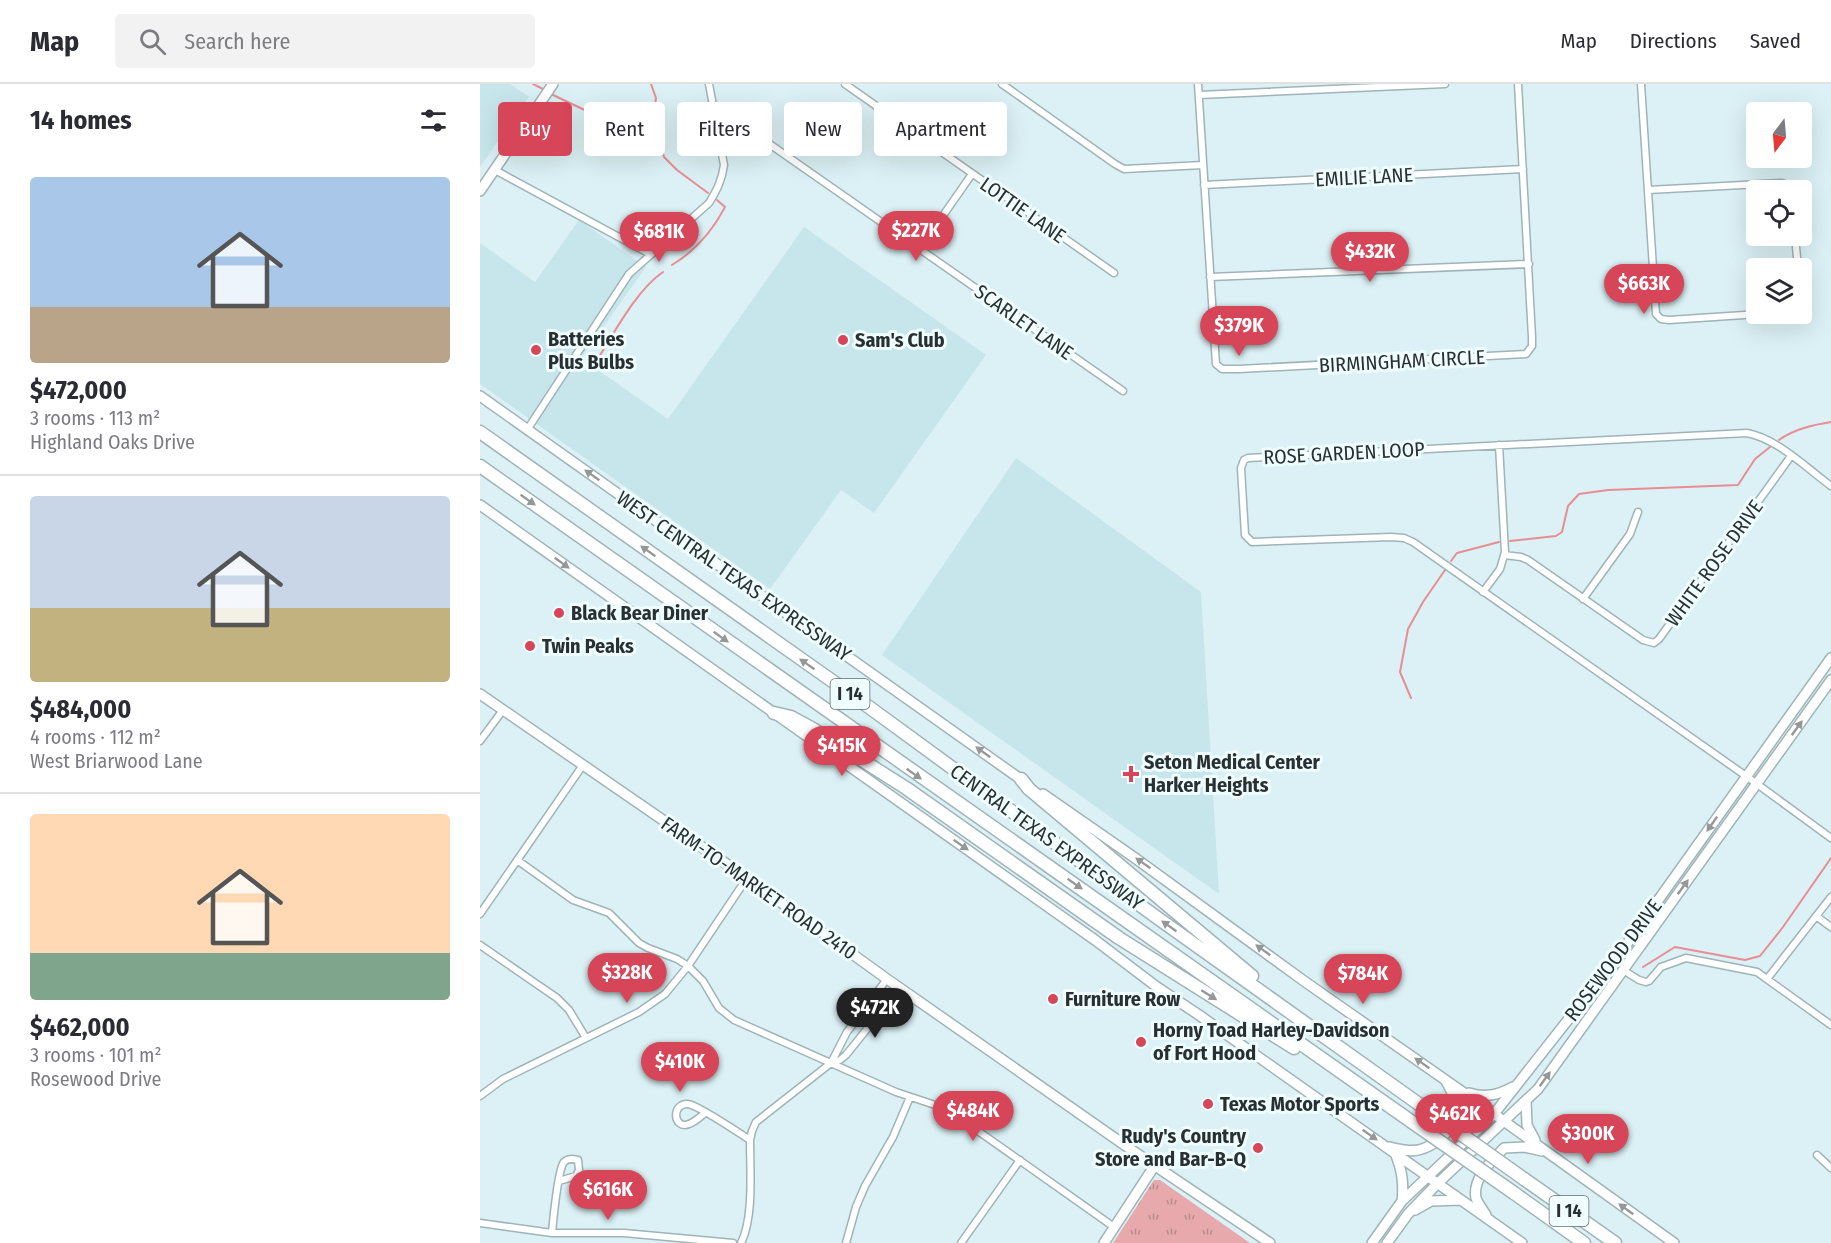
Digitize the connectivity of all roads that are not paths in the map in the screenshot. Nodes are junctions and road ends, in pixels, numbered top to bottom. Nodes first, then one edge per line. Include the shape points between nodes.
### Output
1 (553, 84) edge
2 (709, 84) edge
3 (845, 84) edge
4 (1002, 84) edge
5 (1198, 84) edge
6 (1445, 84) edge
7 (1518, 84) edge
8 (1641, 84) edge
9 (1199, 95) junction
10 (712, 102) edge
11 (772, 146) edge
12 (722, 156) edge
13 (1203, 165) junction
14 (1523, 169) junction
15 (495, 170) junction
16 (972, 174) junction
17 (1204, 185) junction
18 (1746, 185) edge
19 (1648, 190) junction
20 (480, 191) edge
21 (919, 250) junction
22 (650, 254) junction
23 (1529, 264) junction
24 (1114, 273) dead end
25 (1210, 278) junction
26 (1746, 315) edge
27 (1123, 391) dead end
28 (480, 396) edge
29 (527, 430) junction
30 (480, 432) edge
31 (1499, 446) junction
32 (1791, 456) junction
33 (480, 466) edge
34 (1831, 486) edge
35 (480, 505) edge
36 (1638, 512) dead end
37 (1504, 555) junction
38 (1483, 592) junction
39 (1583, 599) junction
40 (1831, 658) edge
41 (1831, 680) edge
42 (480, 694) edge
43 (503, 710) junction
44 (774, 713) junction
45 (480, 741) edge
46 (583, 765) junction
47 (1746, 776) junction
48 (1021, 779) junction
49 (1757, 784) junction
50 (1831, 838) edge
51 (517, 860) junction
52 (747, 878) junction
53 (1831, 897) edge
54 (480, 914) edge
55 (1816, 916) junction
56 (1831, 927) edge
57 (480, 945) edge
58 (688, 966) junction
59 (1623, 970) junction
60 (887, 979) junction
61 (1767, 979) junction
62 (900, 988) junction
63 (1270, 997) junction
64 (1831, 1025) edge
65 (586, 1038) junction
66 (1324, 1060) junction
67 (831, 1063) junction
68 (1446, 1080) junction
69 (1517, 1084) junction
70 (1462, 1091) junction
71 (480, 1096) edge
72 (910, 1097) junction
73 (1526, 1100) junction
74 (705, 1113) junction
75 (1494, 1113) junction
76 (1504, 1121) junction
77 (750, 1140) junction
78 (1386, 1147) junction
79 (1544, 1150) junction
80 (1395, 1154) junction
81 (1817, 1155) dead end
82 (1020, 1160) junction
83 (1155, 1165) junction
84 (1831, 1168) edge
85 (1428, 1176) junction
86 (559, 1181) dead end
87 (1437, 1184) junction
88 (1461, 1200) junction
89 (1402, 1202) junction
90 (1408, 1214) junction
91 (1491, 1221) junction
92 (480, 1223) edge
93 (1114, 1227) junction
94 (552, 1233) junction
95 (733, 1243) edge
96 (741, 1243) edge
97 (846, 1243) edge
98 (961, 1243) edge
99 (1104, 1243) edge
100 (1270, 1243) edge
101 (1372, 1243) edge
102 (1387, 1243) edge
103 (1522, 1243) edge
104 (1584, 1243) edge
105 (1615, 1243) edge
106 (1674, 1243) edge

1 - 15 main road
2 - 10 street
3 - 16 street, LOTTIE LANE
4 - 13 street via 1124,169
5 - 9 street, BIRMINGHAM CIRCLE
6 - 9 street
7 - 14 street, BIRMINGHAM CIRCLE
8 - 19 street
9 - 13 street, BIRMINGHAM CIRCLE
11 - 21 street, SCARLET LANE
12 - 22 street via 723,178 709,203
13 - 17 street, BIRMINGHAM CIRCLE
14 - 17 street, EMILIE LANE
14 - 23 street, BIRMINGHAM CIRCLE
15 - 20 main road
15 - 22 street
16 - 21 street
16 - 24 street, LOTTIE LANE
17 - 25 street, BIRMINGHAM CIRCLE
18 - 19 street
19 - 26 street via 1656,314 1669,320
21 - 27 street, SCARLET LANE
22 - 29 street via 611,299
23 - 25 street
23 - 25 street, BIRMINGHAM CIRCLE via 1532,346 1526,354 1239,369 1222,369 1216,364
28 - 29 main road, WEST CENTRAL TEXAS EXPRESSWAY
48 -> 29 main road, WEST CENTRAL TEXAS EXPRESSWAY
63 -> 30 highway, CENTRAL TEXAS EXPRESSWAY / I 14
31 - 32 street, ROSE GARDEN LOOP via 1747,433 1773,442
31 - 37 street
31 - 38 street, ROSE GARDEN LOOP via 1248,458 1241,468 1245,535 1252,542 1404,538
32 - 34 street, ROSE GARDEN LOOP
32 - 39 street, WHITE ROSE DRIVE via 1654,643 1643,640
33 -> 66 highway, CENTRAL TEXAS EXPRESSWAY / I 14
35 -> 44 main road
36 - 39 street via 1630,534
37 - 38 street
37 - 39 street, WHITE ROSE DRIVE via 1521,556
38 - 47 street, ROSE GARDEN LOOP
40 - 47 main road, ROSEWOOD DRIVE
49 -> 41 main road, ROSEWOOD DRIVE
42 - 43 main road, FARM-TO-MARKET ROAD 2410
43 - 45 street
43 - 46 main road, FARM-TO-MARKET ROAD 2410
44 -> 66 highway via 790,717 848,750 1119,938 1300,1051
44 -> 78 main road
46 - 51 street
46 - 52 main road, FARM-TO-MARKET ROAD 2410
47 - 49 street, ROSE GARDEN LOOP
47 -> 69 main road, ROSEWOOD DRIVE via 1619,955
48 - 63 highway via 1249,973
68 -> 48 main road, WEST CENTRAL TEXAS EXPRESSWAY
49 - 50 street, ROSE GARDEN LOOP
59 -> 49 main road, ROSEWOOD DRIVE
51 - 54 street
51 - 58 street via 573,900 609,913 639,943
52 - 58 street
52 - 60 main road, FARM-TO-MARKET ROAD 2410
53 - 55 street
55 - 56 street
55 - 61 street
57 - 65 street via 557,998
58 - 65 street via 656,1002
58 - 67 street via 703,981 719,1008 734,1020
59 - 61 street via 1646,982 1661,967 1686,958 1752,971
73 -> 59 main road, ROSEWOOD DRIVE via 1538,1089
60 - 62 main road, FARM-TO-MARKET ROAD 2410
60 - 67 street via 847,1032
61 - 64 street
62 - 67 street via 846,1055
62 - 83 main road, FARM-TO-MARKET ROAD 2410
63 - 105 highway, CENTRAL TEXAS EXPRESSWAY / I 14, bridge
65 - 71 street via 502,1079
66 - 104 highway, CENTRAL TEXAS EXPRESSWAY / I 14, bridge
67 - 72 street
67 - 77 street via 763,1114
68 - 70 main road, WEST CENTRAL TEXAS EXPRESSWAY
68 - 78 main road via 1455,1099 1457,1117 1444,1137 1422,1149
69 - 70 main road via 1486,1096
69 - 75 main road, ROSEWOOD DRIVE
70 - 75 main road, WEST CENTRAL TEXAS EXPRESSWAY
72 - 82 street via 954,1114
72 - 97 street via 865,1186
73 - 76 main road, ROSEWOOD DRIVE
73 - 79 main road via 1527,1125
74 - 74 street via 684,1104 676,1110 677,1121 687,1125
74 - 77 street
75 - 76 main road, WEST CENTRAL TEXAS EXPRESSWAY
75 - 85 main road, ROSEWOOD DRIVE
76 - 79 main road, WEST CENTRAL TEXAS EXPRESSWAY
76 - 87 main road, ROSEWOOD DRIVE
77 - 96 street via 748,1220
78 - 80 main road
79 - 91 main road via 1504,1148 1490,1163 1475,1184 1476,1200
106 -> 79 main road, WEST CENTRAL TEXAS EXPRESSWAY
80 - 85 main road
80 - 89 main road via 1404,1180
81 - 84 street
82 - 93 street
82 - 98 street
83 - 93 main road
83 - 100 main road, FARM-TO-MARKET ROAD 2410
85 - 87 main road
85 - 89 main road, ROSEWOOD DRIVE
86 - 94 street
87 - 88 main road
87 - 90 main road, ROSEWOOD DRIVE
88 - 90 main road via 1431,1202
88 - 91 main road
89 - 101 main road, ROSEWOOD DRIVE
90 - 102 main road, ROSEWOOD DRIVE
91 - 103 main road
92 - 94 street
93 - 99 main road
94 - 95 street via 624,1233

